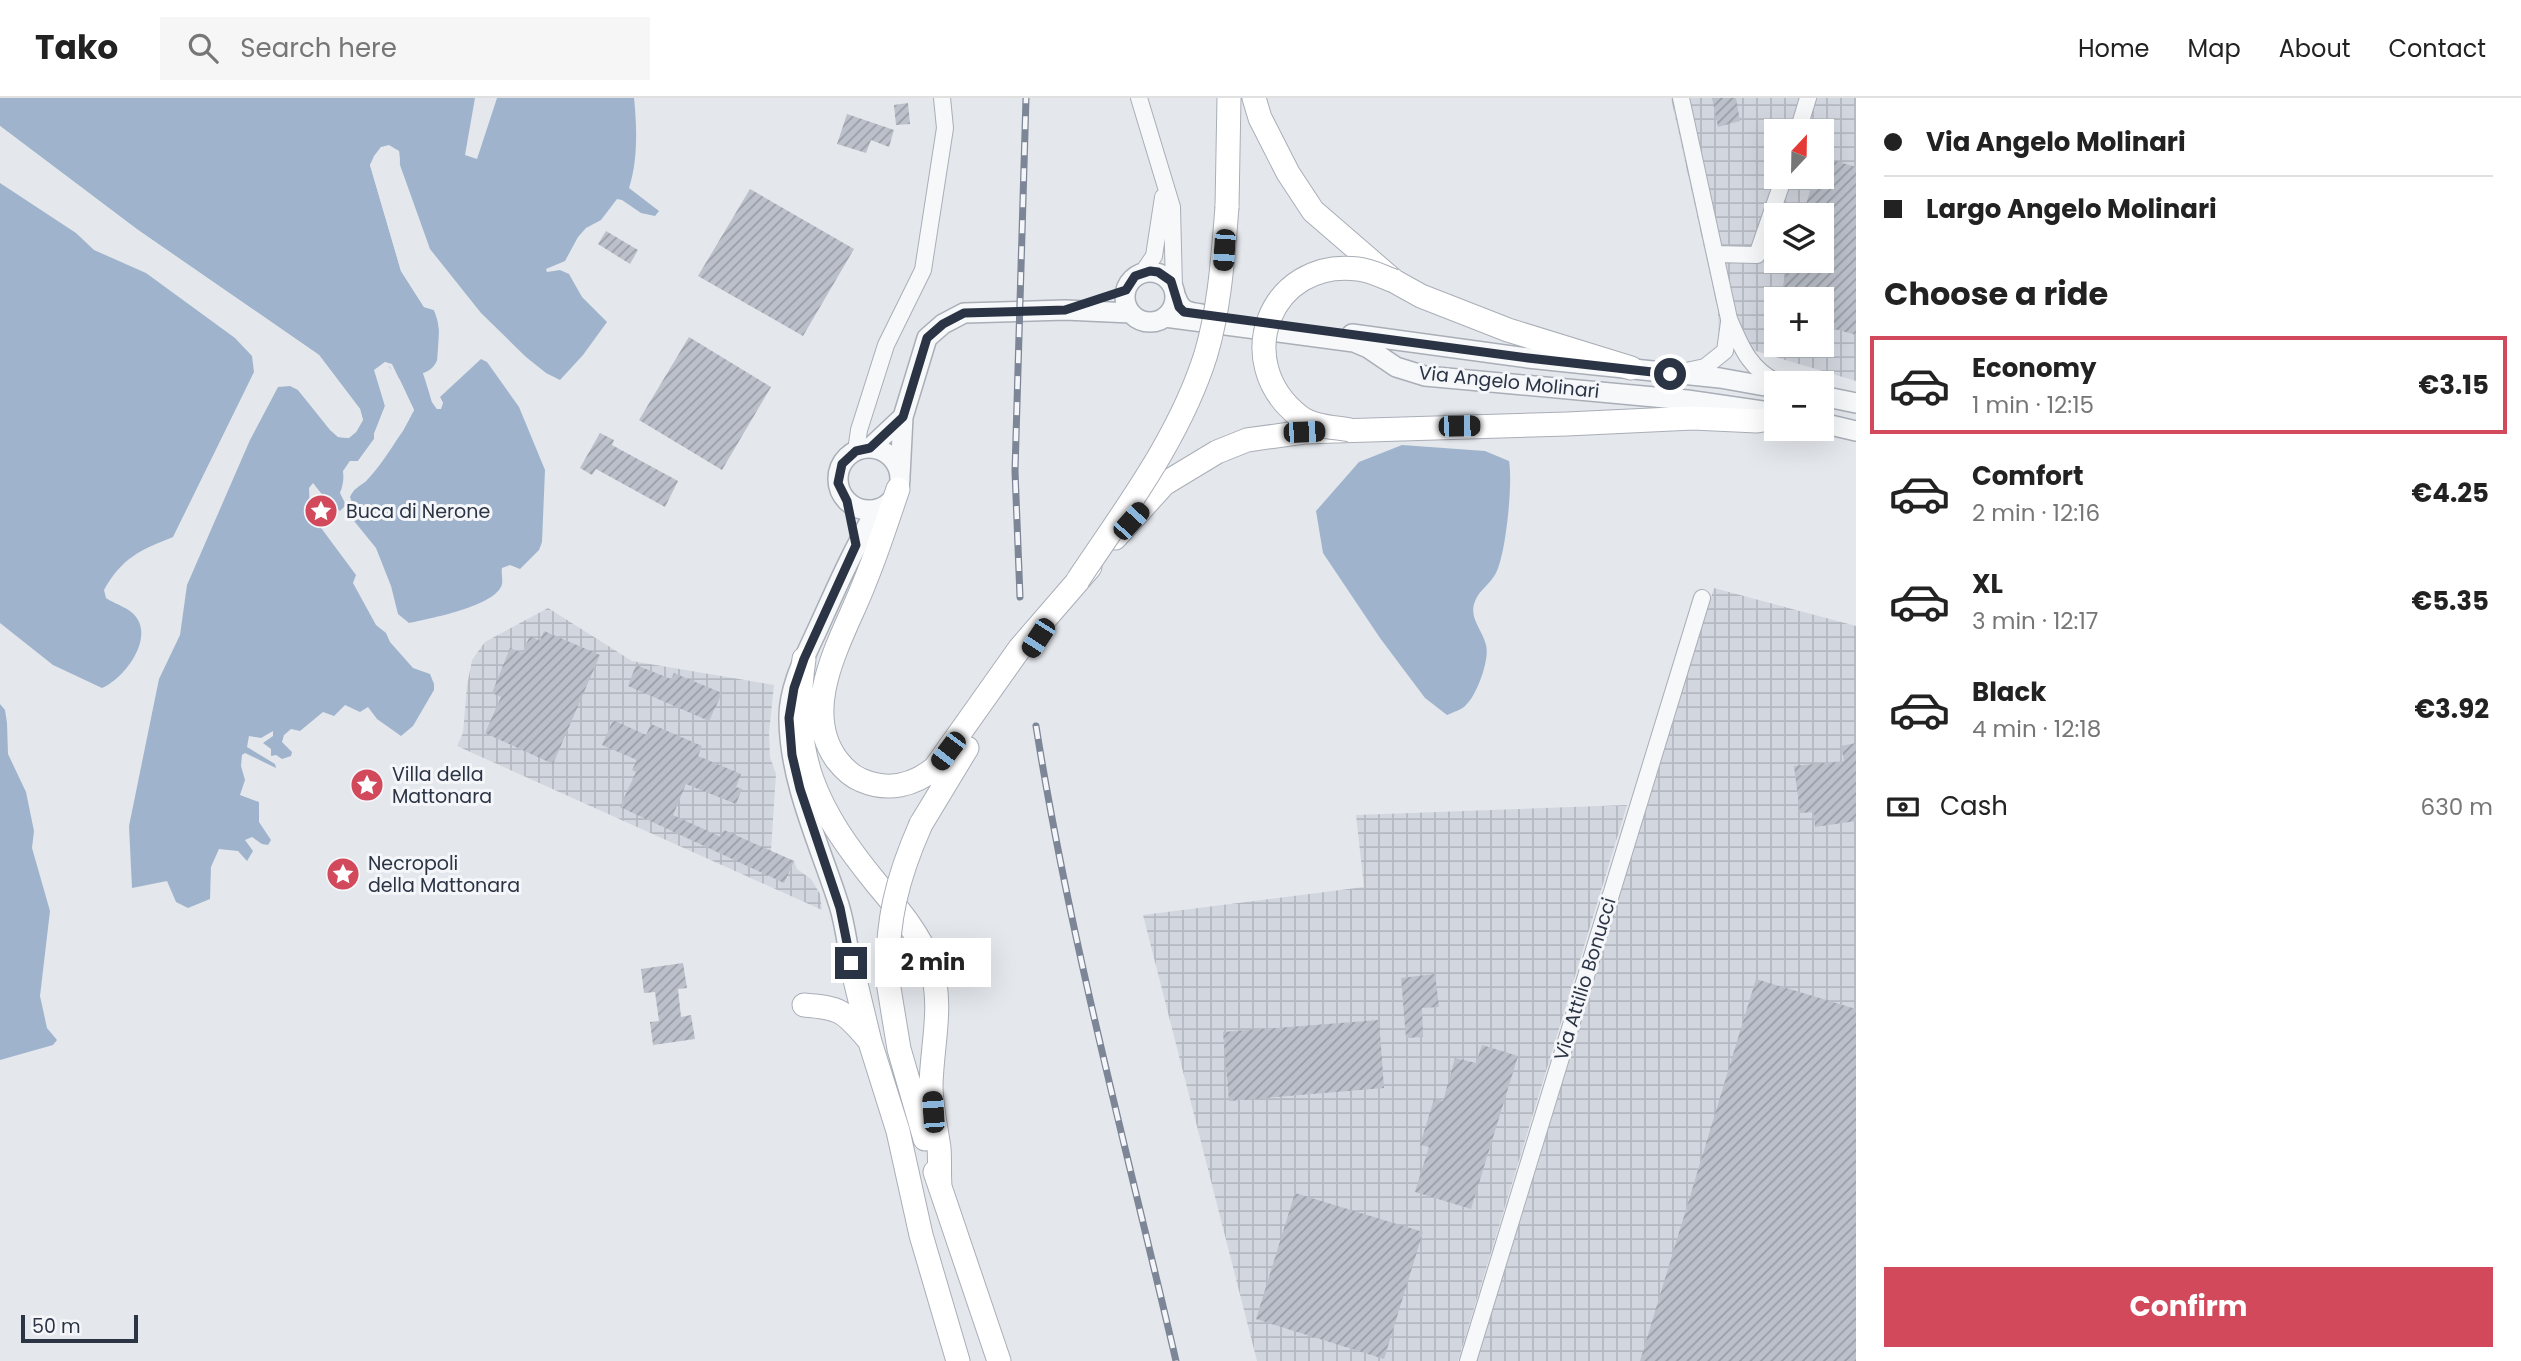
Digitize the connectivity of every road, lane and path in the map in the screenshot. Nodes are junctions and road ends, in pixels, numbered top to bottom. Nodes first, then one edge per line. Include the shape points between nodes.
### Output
1 (942, 98) edge
2 (1139, 98) edge
3 (1229, 98) edge
4 (1254, 98) edge
5 (1681, 98) edge
6 (1808, 98) edge
7 (1802, 119) edge
8 (1161, 173) junction
9 (1780, 189) edge
10 (1716, 254) junction
11 (1143, 272) junction
12 (1394, 281) junction
13 (1126, 290) junction
14 (1175, 293) junction
15 (1065, 310) junction
16 (1131, 313) junction
17 (1166, 317) junction
18 (1729, 319) junction
19 (1631, 368) junction
20 (1670, 374) junction
21 (1764, 375) edge
22 (1764, 386) edge
23 (1834, 398) edge
24 (1856, 403) edge
25 (1764, 414) edge
26 (903, 417) junction
27 (1764, 419) edge
28 (1834, 426) edge
29 (1350, 430) junction
30 (1856, 431) edge
31 (863, 450) junction
32 (899, 483) junction
33 (847, 501) junction
34 (877, 509) junction
35 (856, 545) junction
36 (1072, 588) junction
37 (1702, 598) dead end
38 (804, 659) junction
39 (851, 963) joint
40 (804, 1005) dead end
41 (870, 1041) junction
42 (940, 1186) junction
43 (958, 1361) edge
44 (999, 1361) edge
45 (1468, 1361) edge

1 - 31 street via 945,128 923,270 886,345 859,430
2 - 8 street
3 - 36 main road, bridge via 1222,272 1205,355 1162,453
4 - 12 main road via 1287,173 1313,211
5 - 10 street
6 - 7 street
8 - 11 street via 1158,234 1154,256
8 - 14 street via 1172,207
9 - 10 street via 1757,255
10 - 18 street
11 - 13 street
11 - 14 street via 1158,272 1171,281
12 - 19 main road via 1508,330
12 - 29 main road, bridge via 1359,269 1307,277 1276,304 1266,323 1263,349 1267,368 1287,403 1318,425
13 - 15 street
13 - 16 street
14 - 17 street
14 - 19 street, Via Angelo Molinari via 1184,312
15 - 16 street
15 - 26 street via 964,313 943,324 927,338
16 - 17 street via 1151,322
17 - 25 street, Via Angelo Molinari via 1354,342 1396,367 1425,376 1686,400
18 - 20 street via 1725,351 1716,360 1705,368
18 - 21 street via 1744,354
19 - 20 street, Via Angelo Molinari
20 - 22 street, Via Angelo Molinari
23 - 24 street
26 - 31 street
26 - 32 street
27 - 29 main road
28 - 30 street
29 - 36 main road, bridge via 1247,440 1217,452 1164,484
31 - 32 street via 887,454 898,468
31 - 33 street via 842,464 841,493
32 - 34 street via 886,505
32 - 36 main road via 824,695 822,728 828,745 854,776 892,787 922,779 936,768 1020,648
33 - 34 street
33 - 35 street
34 - 35 street
35 - 38 street
36 - 42 main road, bridge via 920,824 895,892 888,982 899,1049
37 - 45 street, Via Attilio Bonucci
38 - 39 street via 789,718 792,755 840,908
38 - 42 main road via 799,719 813,783 825,812 851,851 913,930 937,990 931,1085
39 - 41 main road
40 - 41 main road via 831,1007 847,1015
41 - 43 main road
42 - 44 main road

